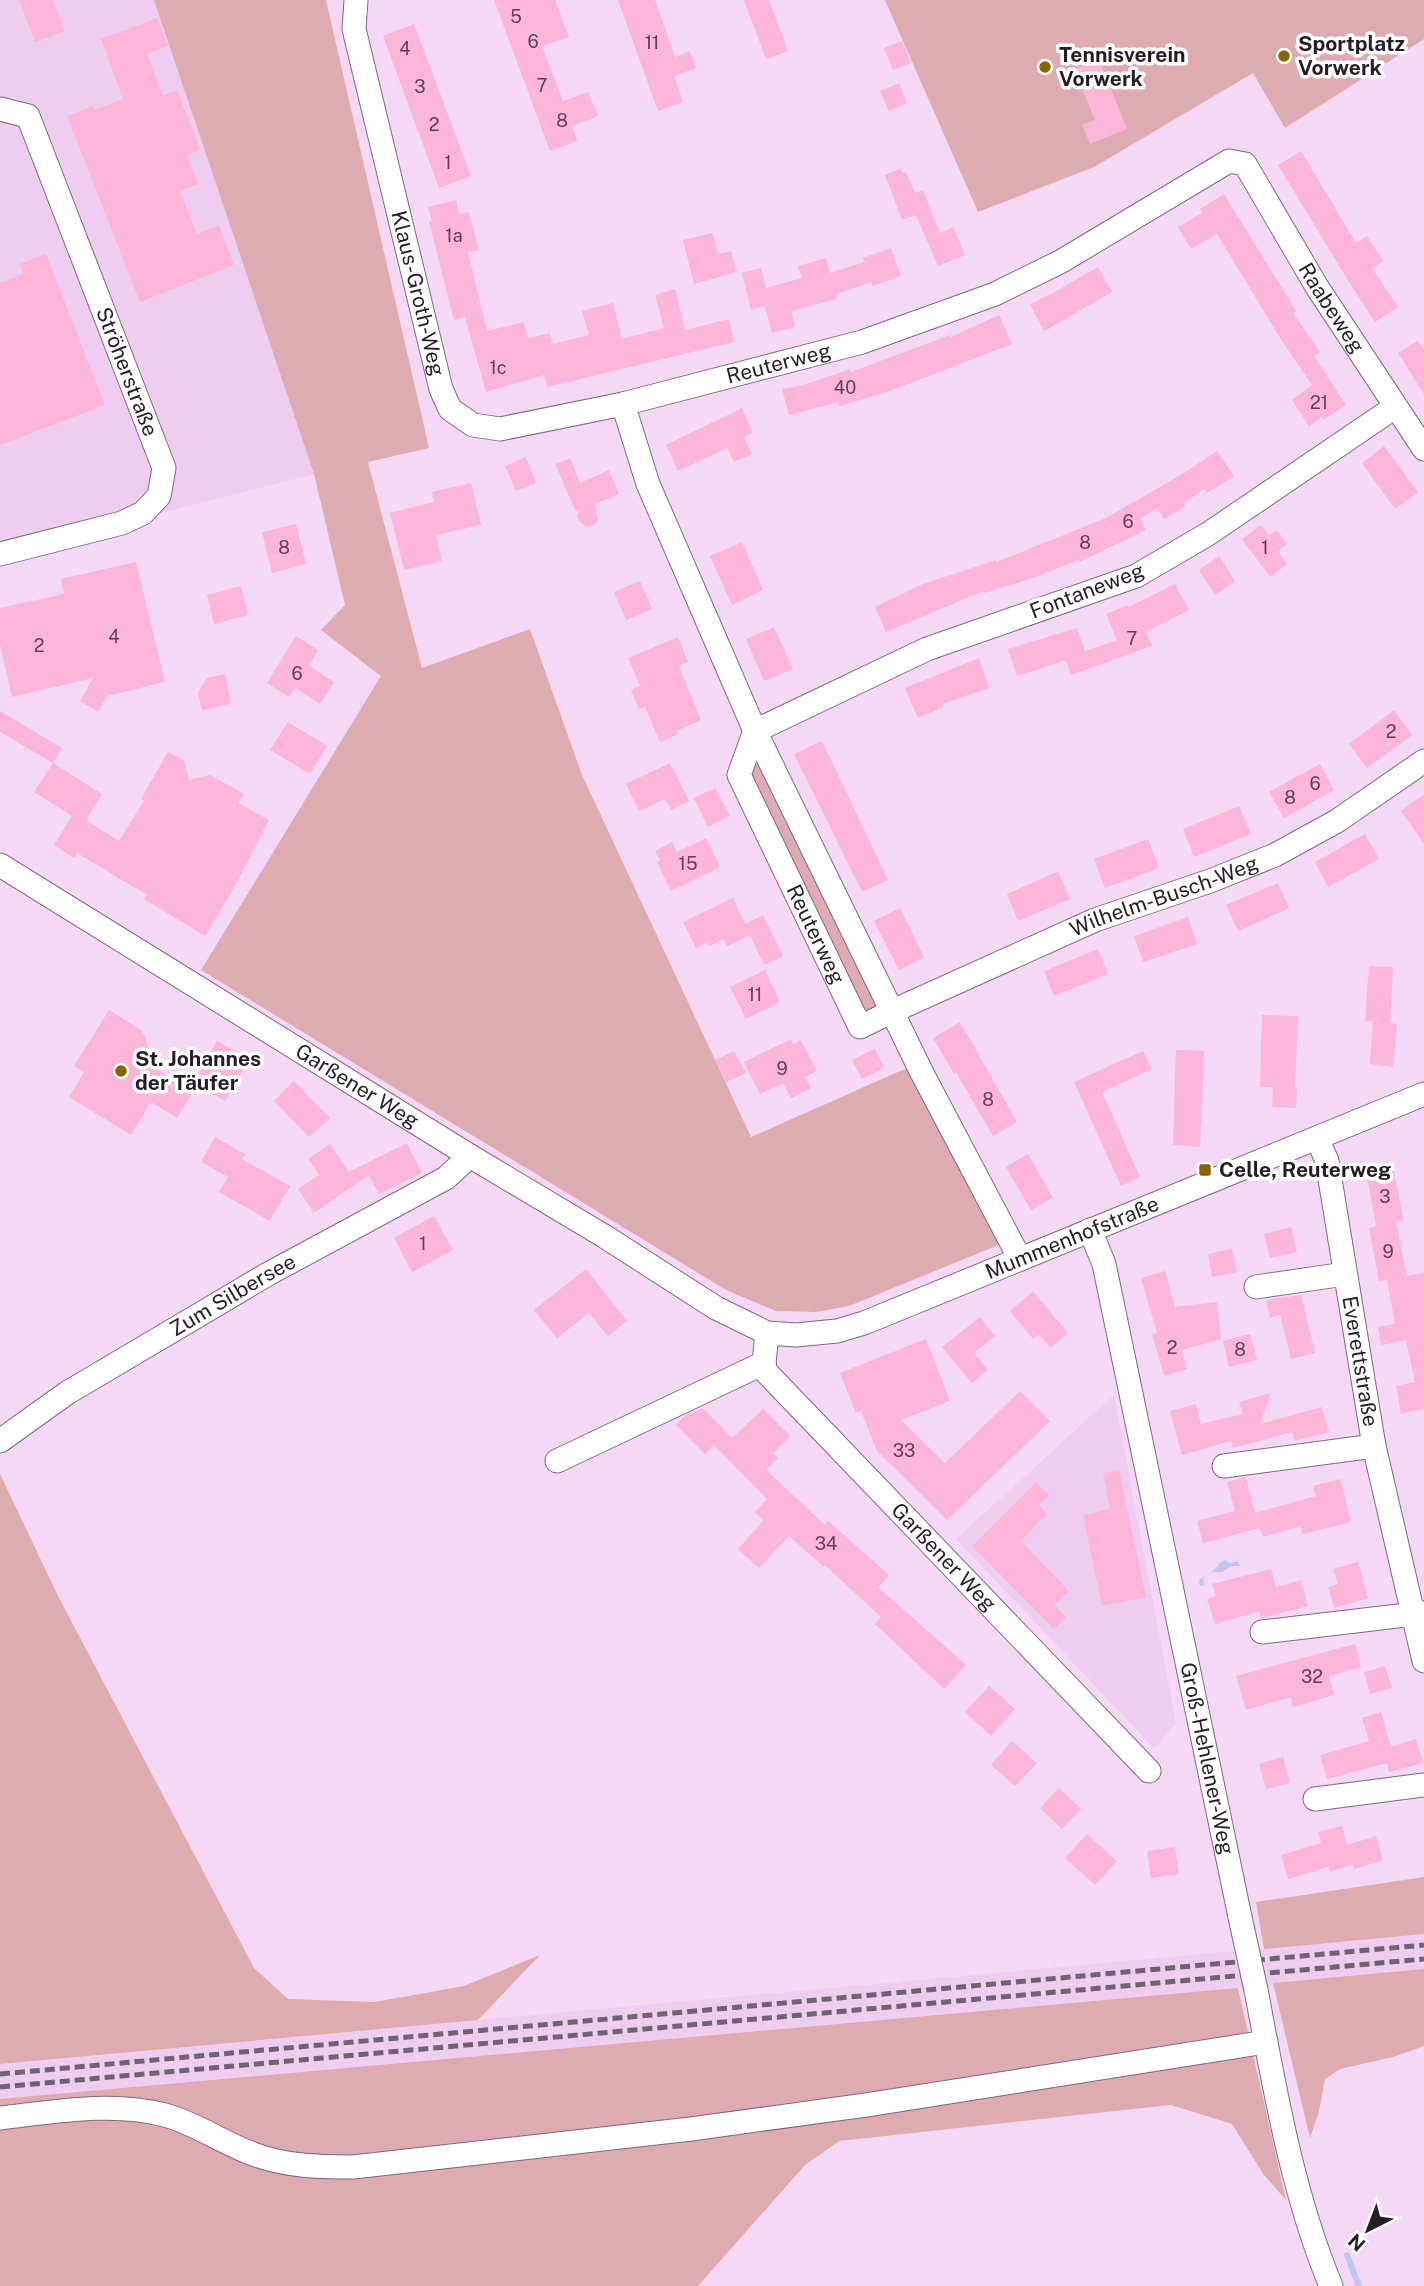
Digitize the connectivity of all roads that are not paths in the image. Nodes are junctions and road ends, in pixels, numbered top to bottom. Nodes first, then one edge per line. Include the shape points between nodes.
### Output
1 (356, 0) edge
2 (0, 109) edge
3 (1245, 164) joint
4 (623, 404) junction
5 (1395, 407) junction
6 (1424, 449) edge
7 (0, 554) edge
8 (755, 731) junction
9 (1424, 761) edge
10 (0, 865) edge
11 (893, 1011) junction
12 (1424, 1094) edge
13 (1317, 1138) junction
14 (470, 1156) junction
15 (1090, 1230) junction
16 (1020, 1259) junction
17 (1345, 1274) junction
18 (1256, 1287) dead end
19 (716, 1308) joint
20 (767, 1333) junction
21 (764, 1363) junction
22 (0, 1441) edge
23 (1374, 1446) junction
24 (557, 1461) dead end
25 (1224, 1466) dead end
26 (1418, 1613) edge
27 (1262, 1632) dead end
28 (1424, 1661) edge
29 (1149, 1771) dead end
30 (1424, 1785) edge
31 (1315, 1799) dead end
32 (1266, 2042) junction
33 (0, 2118) edge
34 (1331, 2286) edge

1 - 4 street, Klaus-Groth-Weg via 354,29 441,389 450,409 473,425 500,429
2 - 7 street, Ströherstraße via 29,116 164,468 159,496 142,513 122,523
3 - 4 street, Reuterweg via 1229,161 1060,262 995,294 862,342
3 - 5 street, Raabeweg via 1317,288
4 - 8 street, Reuterweg via 648,484
5 - 6 street, Raabeweg
5 - 8 street, Fontaneweg via 1208,534 1136,576 927,649
8 - 11 street, Reuterweg
8 - 11 street, Reuterweg via 739,775 860,1027
9 - 11 street, Wilhelm-Busch-Weg via 1337,821 1275,855 1095,920
10 - 14 street, Garßener Weg
11 - 16 street, Reuterweg
12 - 13 street, Mummenhofstraße
13 - 15 street, Mummenhofstraße
13 - 17 street, Everettstraße via 1327,1161
14 - 19 street, Garßener Weg
14 - 22 street, Zum Silbersee via 446,1178 268,1274 67,1393
15 - 16 street, Mummenhofstraße
15 - 32 street, Groß-Hehlener-Weg, bridge via 1104,1264
16 - 20 street, Mummenhofstraße via 855,1326 796,1335
17 - 18 street, Everettstraße
17 - 23 street, Everettstraße
19 - 20 street, Mummenhofstraße
20 - 21 street
21 - 24 street
21 - 29 street, Garßener Weg via 766,1372
23 - 25 street, Everettstraße
23 - 26 street, Everettstraße
26 - 27 street
26 - 28 street, Everettstraße
30 - 31 street
32 - 33 street via 691,2129 353,2167 303,2167 254,2155 166,2115 127,2109 88,2108
32 - 34 street, Groß-Hehlener-Weg via 1305,2214

